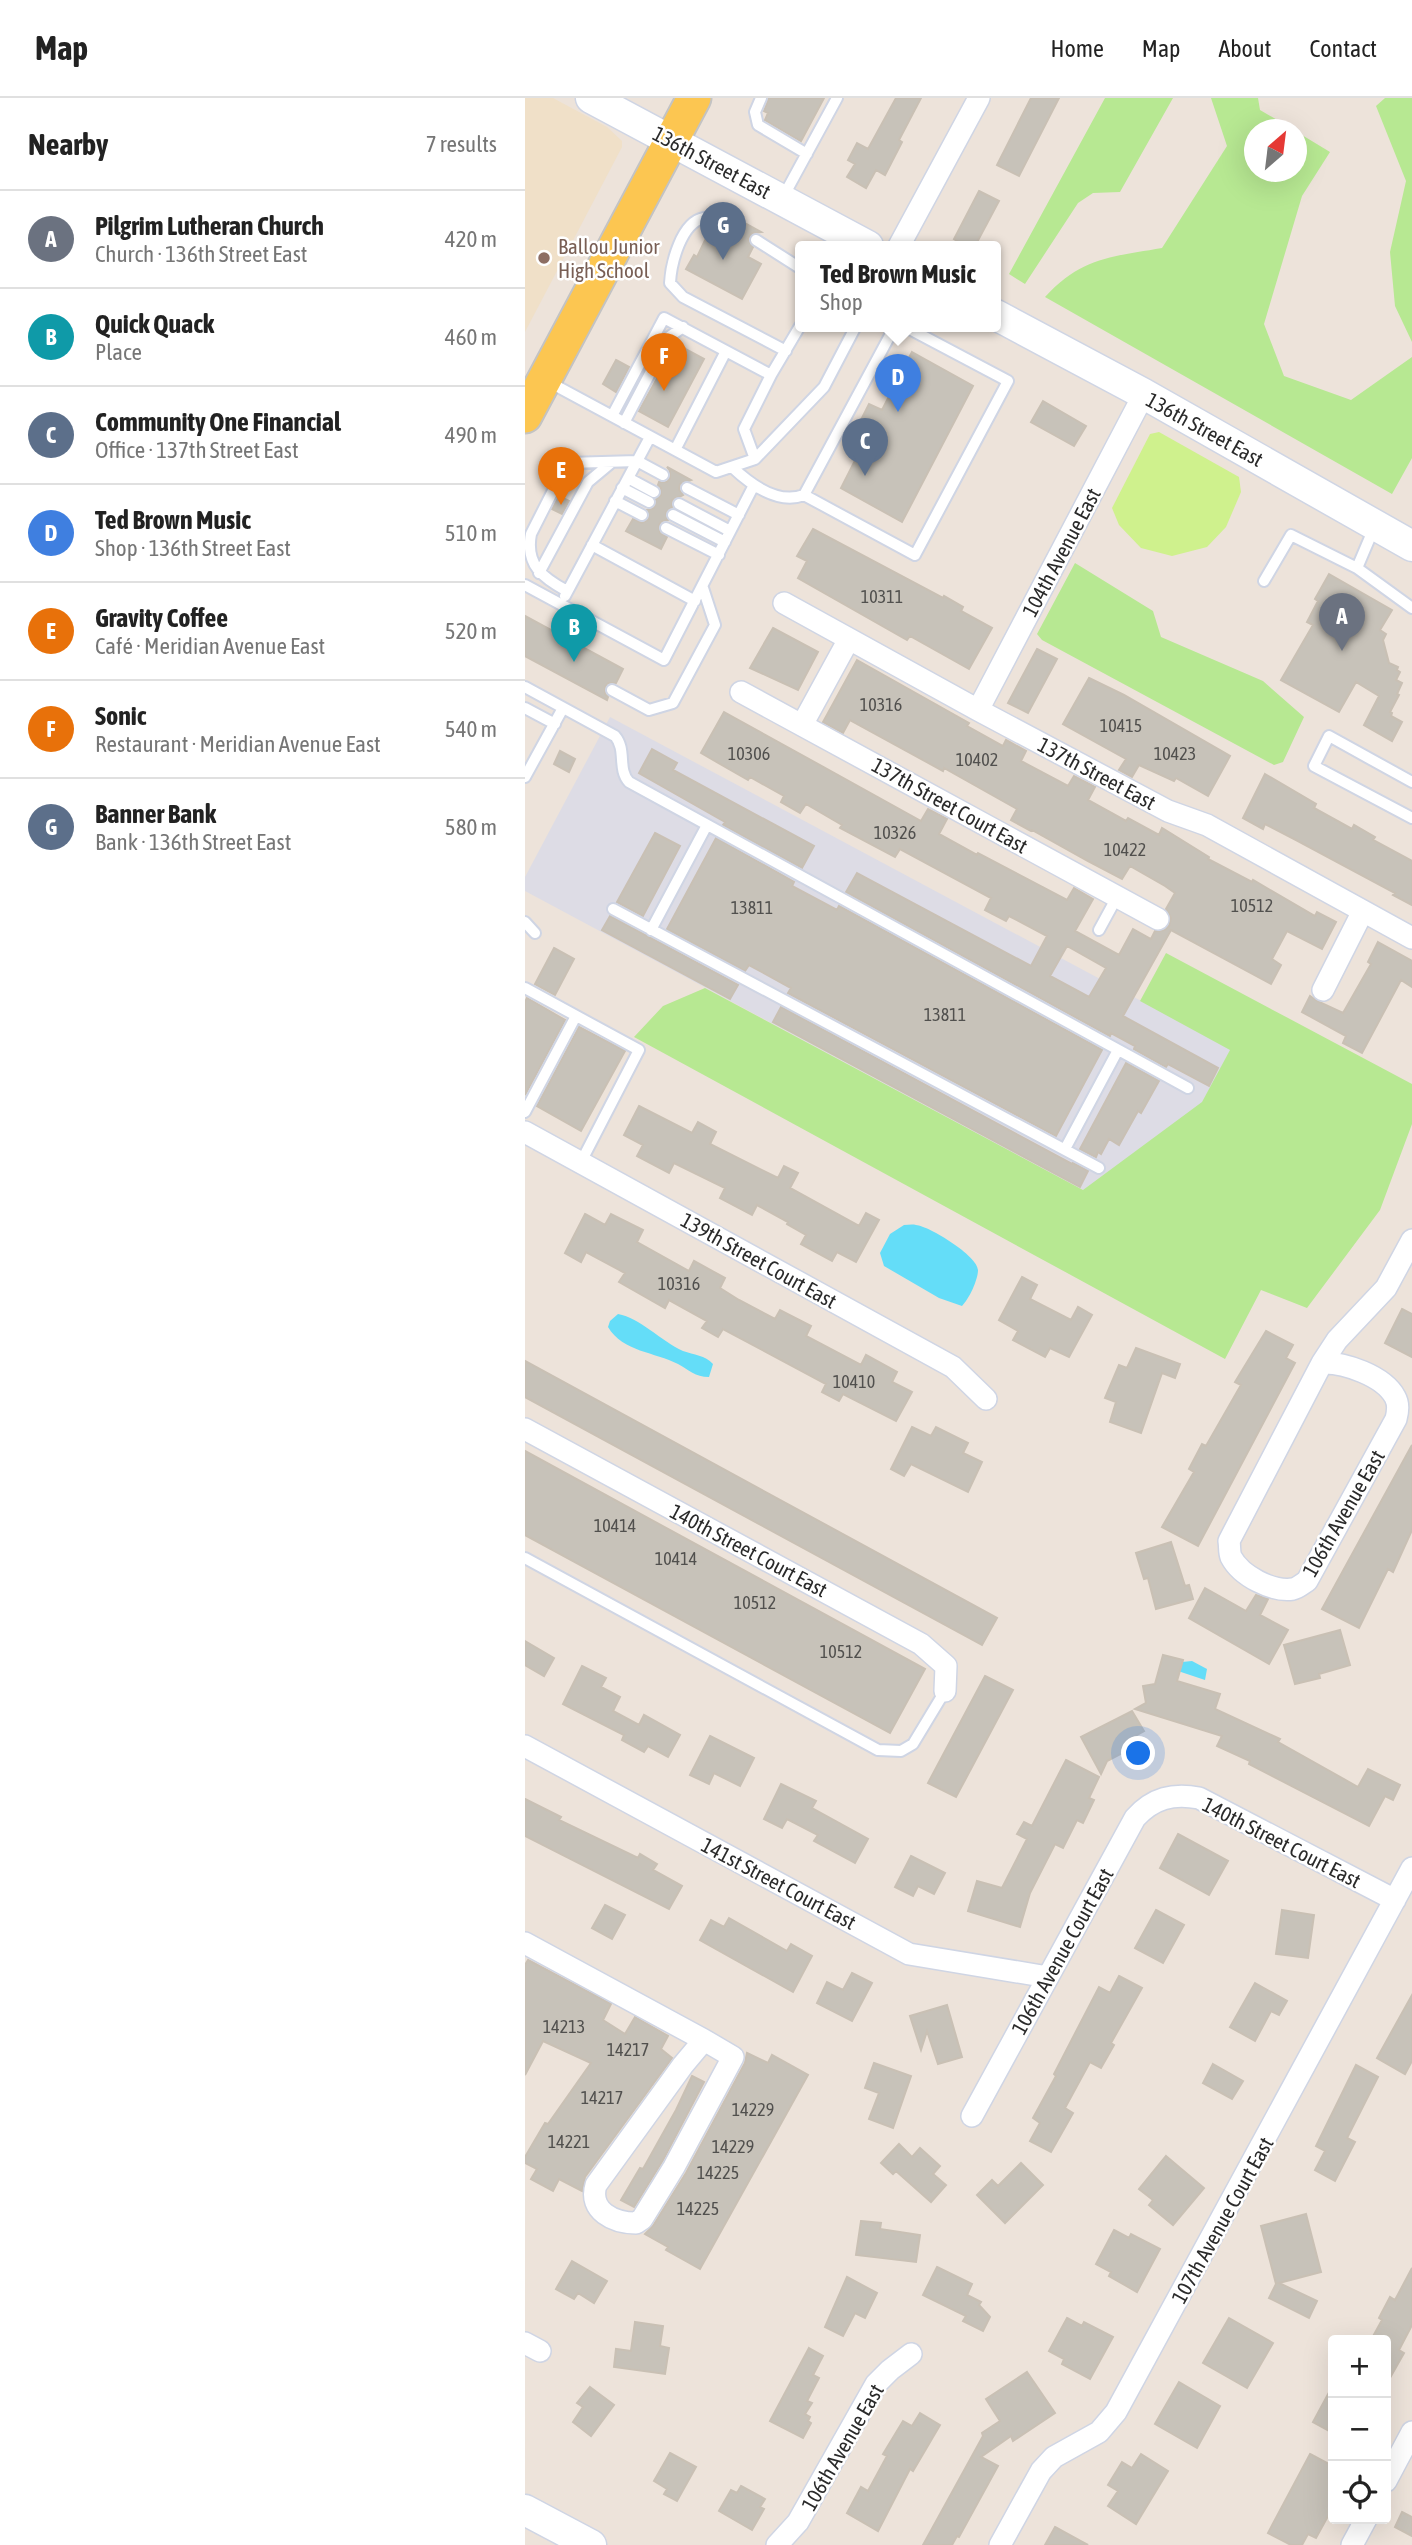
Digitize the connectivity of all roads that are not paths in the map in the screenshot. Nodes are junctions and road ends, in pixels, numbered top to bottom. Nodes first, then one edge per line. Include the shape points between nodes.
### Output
1 (591, 98) edge
2 (694, 98) edge
3 (761, 98) edge
4 (837, 98) edge
5 (979, 98) edge
6 (671, 140) junction
7 (807, 154) junction
8 (782, 199) junction
9 (735, 229) dead end
10 (757, 240) dead end
11 (860, 241) edge
12 (902, 241) edge
13 (795, 265) edge
14 (1001, 318) edge
15 (683, 327) junction
16 (797, 332) edge
17 (853, 332) edge
18 (892, 332) edge
19 (915, 332) edge
20 (726, 351) junction
21 (786, 351) junction
22 (771, 375) junction
23 (544, 380) junction
24 (1144, 394) junction
25 (525, 416) edge
26 (612, 416) junction
27 (624, 423) junction
28 (650, 437) junction
29 (675, 450) junction
30 (755, 459) junction
31 (637, 461) junction
32 (612, 462) junction
33 (732, 467) junction
34 (663, 475) dead end
35 (625, 483) junction
36 (754, 485) junction
37 (687, 488) dead end
38 (804, 495) junction
39 (651, 497) dead end
40 (615, 501) junction
41 (679, 504) dead end
42 (642, 515) dead end
43 (673, 515) dead end
44 (739, 515) junction
45 (1375, 526) junction
46 (666, 528) dead end
47 (730, 531) junction
48 (726, 542) junction
49 (592, 545) junction
50 (1412, 546) edge
51 (719, 555) junction
52 (1357, 568) junction
53 (539, 573) junction
54 (1264, 582) dead end
55 (525, 585) edge
56 (703, 587) junction
57 (567, 591) junction
58 (695, 601) junction
59 (784, 603) dead end
60 (560, 604) junction
61 (1412, 608) edge
62 (849, 639) junction
63 (525, 687) edge
64 (612, 690) dead end
65 (741, 692) dead end
66 (525, 708) edge
67 (563, 708) junction
68 (978, 710) junction
69 (555, 724) junction
70 (802, 725) junction
71 (525, 777) edge
72 (1412, 782) edge
73 (1411, 815) edge
74 (707, 825) junction
75 (1117, 897) junction
76 (613, 909) dead end
77 (1363, 911) junction
78 (1158, 919) dead end
79 (525, 922) edge
80 (651, 930) junction
81 (1099, 930) dead end
82 (535, 933) dead end
83 (1412, 938) edge
84 (525, 988) edge
85 (1323, 990) dead end
86 (576, 1016) junction
87 (1118, 1050) junction
88 (1188, 1088) dead end
89 (525, 1112) edge
90 (525, 1132) edge
91 (1065, 1149) junction
92 (581, 1162) junction
93 (1100, 1168) dead end
94 (1412, 1240) edge
95 (1404, 1278) edge
96 (1322, 1363) junction
97 (986, 1399) dead end
98 (525, 1429) edge
99 (525, 1558) edge
100 (945, 1691) joint
101 (525, 1746) edge
102 (1165, 1798) joint
103 (1412, 1868) edge
104 (1395, 1900) junction
105 (525, 1943) edge
106 (1048, 1978) junction
107 (704, 2040) junction
108 (972, 2116) dead end
109 (911, 2354) dead end
110 (1412, 2432) edge
111 (1391, 2472) edge
112 (525, 2510) edge
113 (1363, 2524) edge
114 (591, 2545) edge
115 (777, 2545) edge
116 (1000, 2545) edge
117 (1352, 2545) edge

1 - 6 street, 136th Street East
2 - 6 main road
3 - 7 lane via 755,112 758,125
4 - 7 lane
5 - 12 street
6 - 8 street, 136th Street East
6 - 23 main road
7 - 8 lane
8 - 11 street, 136th Street East
9 - 21 lane via 705,217 694,222 679,244 670,283 683,297
10 - 13 lane
14 - 24 street, 136th Street East
15 - 20 lane
15 - 26 lane via 664,318
15 - 27 lane via 669,337
16 - 21 lane
17 - 30 lane via 824,387
18 - 38 lane
19 - 38 lane via 1008,381 915,555
20 - 22 lane
20 - 29 lane
21 - 22 lane
22 - 30 lane via 744,429
23 - 25 main road
23 - 26 lane
24 - 45 street, 136th Street East
24 - 68 street, 104th Avenue East
26 - 27 lane
27 - 28 lane
28 - 29 lane
28 - 31 lane
29 - 33 lane via 716,472
30 - 33 lane
31 - 32 lane
31 - 34 lane
31 - 35 lane
32 - 53 lane via 588,482
32 - 53 lane via 568,463 531,534 530,553
33 - 36 lane
35 - 39 lane
35 - 40 lane
36 - 38 lane via 772,495 794,499
36 - 44 lane
37 - 44 lane
40 - 42 lane
40 - 49 lane
41 - 47 lane
43 - 48 lane
44 - 47 lane
45 - 50 street, 136th Street East
45 - 52 lane
46 - 51 lane
47 - 48 lane
48 - 51 lane
49 - 57 lane
49 - 58 lane
51 - 56 lane
52 - 54 lane via 1290,535
52 - 61 lane
53 - 57 lane
55 - 60 lane
56 - 58 lane
56 - 64 lane via 715,625 673,703 649,710
57 - 60 lane
58 - 60 lane via 664,660
59 - 62 street, 137th Street East
62 - 68 street, 137th Street East
62 - 70 street
63 - 67 lane
65 - 70 street, 137th Street Court East
66 - 69 lane
67 - 69 lane
67 - 74 lane via 618,740 622,772 629,782
68 - 77 street, 137th Street East via 1168,811 1207,825
69 - 71 lane
70 - 75 street, 137th Street Court East
72 - 73 lane via 1329,736 1314,766
74 - 80 lane
74 - 87 lane
75 - 78 street, 137th Street Court East
75 - 81 lane
76 - 80 lane
77 - 83 street, 137th Street East
77 - 85 street
79 - 82 lane
80 - 91 lane
84 - 86 lane
86 - 89 lane
86 - 92 lane via 639,1049
87 - 88 lane
87 - 91 lane
90 - 92 street, 139th Street Court East
91 - 93 lane
92 - 97 street, 139th Street Court East via 953,1367
94 - 95 street, 106th Avenue East
95 - 96 street, 106th Avenue East via 1337,1340
96 - 96 street, 106th Avenue East via 1229,1541 1230,1555 1238,1566 1257,1581 1281,1589 1296,1589 1307,1581 1397,1419 1395,1396 1378,1381 1347,1364
98 - 100 street, 140th Street Court East via 921,1644 946,1666
99 - 100 lane via 878,1750 901,1751 913,1744
101 - 106 street, 141st Street Court East via 909,1954
102 - 104 street, 140th Street Court East via 1199,1798
102 - 106 street, 106th Avenue Court East via 1135,1818
103 - 104 street, 107th Avenue Court East
104 - 116 street, 107th Avenue Court East via 1116,2412 1099,2432 1055,2457 1041,2471
105 - 107 street
106 - 108 street, 106th Avenue Court East
107 - 107 street via 733,2057 642,2219 636,2223 613,2220 596,2202 596,2185
109 - 115 street, 106th Avenue East via 876,2384 798,2522
110 - 111 street
112 - 114 street
113 - 117 street

